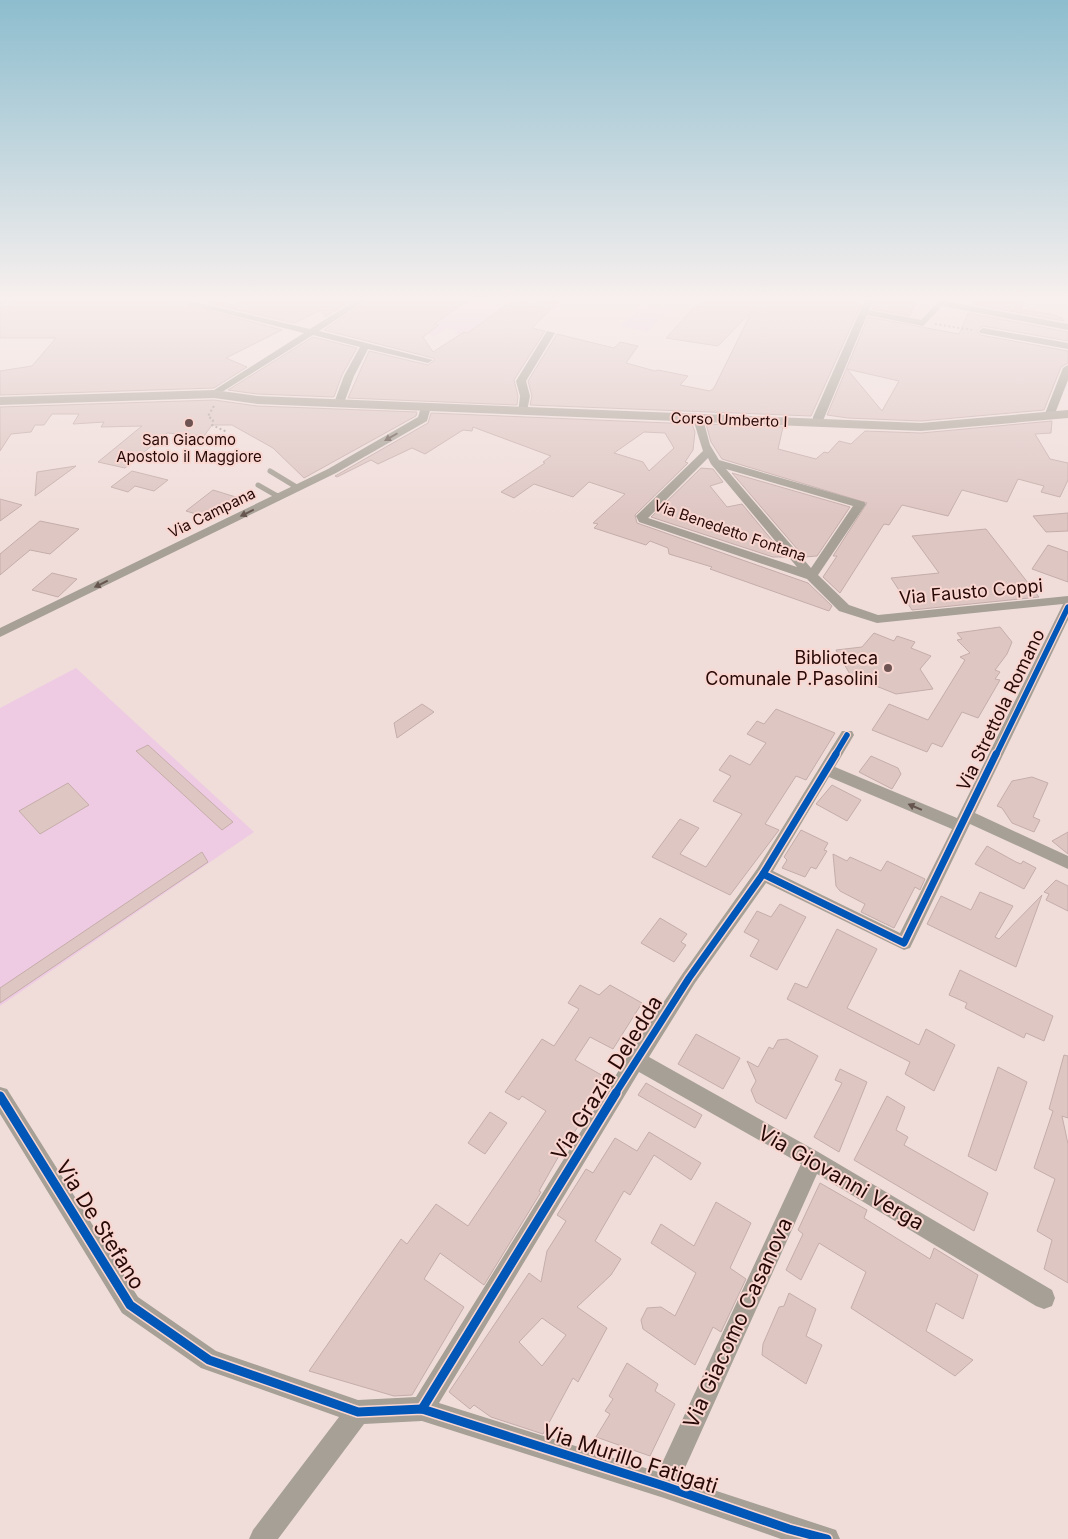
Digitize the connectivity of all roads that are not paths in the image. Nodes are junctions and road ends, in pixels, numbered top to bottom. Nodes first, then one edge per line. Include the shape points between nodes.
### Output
1 (255, 372) edge
2 (351, 372) edge
3 (526, 372) edge
4 (838, 372) edge
5 (1066, 372) edge
6 (216, 399) junction
7 (0, 401) edge
8 (339, 403) junction
9 (426, 407) junction
10 (522, 411) junction
11 (1068, 414) edge
12 (1049, 416) junction
13 (698, 419) junction
14 (817, 423) junction
15 (712, 457) junction
16 (270, 471) dead end
17 (258, 485) dead end
18 (298, 488) junction
19 (279, 497) junction
20 (812, 576) junction
21 (1068, 600) edge
22 (1068, 607) edge
23 (877, 619) joint
24 (0, 633) edge
25 (847, 735) dead end
26 (827, 770) junction
27 (963, 821) junction
28 (1068, 863) edge
29 (763, 874) junction
30 (636, 1060) junction
31 (0, 1096) edge
32 (813, 1160) junction
33 (1044, 1298) dead end
34 (422, 1409) junction
35 (358, 1412) junction
36 (664, 1486) junction
37 (787, 1534) edge
38 (262, 1539) edge
39 (827, 1539) edge

1 - 6 street
2 - 8 street
3 - 10 street via 520,381 525,396
4 - 14 street
5 - 12 street
6 - 7 main road, Corso Umberto I
6 - 8 main road, Corso Umberto I
8 - 9 main road, Corso Umberto I
9 - 10 main road, Corso Umberto I
9 -> 18 street, Via Campana via 423,419
10 - 13 main road, Corso Umberto I
11 - 12 main road, Corso Umberto I
12 - 14 main road, Corso Umberto I via 937,426
13 - 14 main road, Corso Umberto I
13 - 15 street, Via Benedetto Fontana
15 - 20 street, Via Benedetto Fontana
15 - 20 street, Via Benedetto Fontana via 860,504
15 - 20 street, Via Benedetto Fontana via 642,516 643,520
16 - 18 lane
17 - 19 lane
18 - 19 street, Via Campana
19 -> 24 street, Via Campana
20 - 23 street, Via Benedetto Fontana via 844,608
21 - 23 street, Via Fausto Coppi
22 - 27 street, Via Strettola Romano
25 - 26 street, Via Grazia Deledda
27 -> 26 street
26 - 29 street, Via Grazia Deledda
27 - 28 street
27 - 29 street, Via Strettola Romano via 904,943
29 - 30 street, Via Grazia Deledda
30 - 32 street, Via Giovanni Verga
30 - 34 street, Via Grazia Deledda
31 - 35 street, Via De Stefano via 130,1305 209,1360
32 - 33 street, Via Giovanni Verga
32 - 36 street, Via Giacomo Casanova
34 - 35 street, Via De Stefano
34 - 36 street, Via Murillo Fatigati
35 - 38 street
36 - 37 street, Via Murillo Fatigati
37 - 39 street, Via Murillo Fatigati

